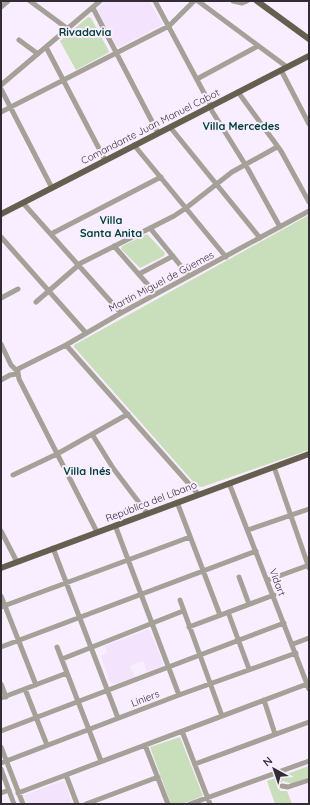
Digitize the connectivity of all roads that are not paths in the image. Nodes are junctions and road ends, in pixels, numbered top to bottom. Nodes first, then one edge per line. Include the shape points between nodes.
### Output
1 (8, 1) edge
2 (30, 1) edge
3 (100, 1) edge
4 (155, 1) edge
5 (194, 1) edge
6 (198, 1) edge
7 (233, 1) edge
8 (247, 1) edge
9 (257, 1) edge
10 (1, 7) edge
11 (92, 8) junction
12 (169, 26) junction
13 (68, 28) junction
14 (309, 39) edge
15 (19, 40) dead end
16 (258, 46) junction
17 (46, 47) junction
18 (116, 53) junction
19 (38, 54) junction
20 (309, 56) edge
21 (284, 69) junction
22 (197, 79) junction
23 (63, 80) junction
24 (1, 85) edge
25 (1, 89) edge
26 (238, 92) junction
27 (211, 106) junction
28 (10, 107) junction
29 (1, 112) edge
30 (309, 124) edge
31 (170, 127) junction
32 (158, 133) junction
33 (134, 145) junction
34 (277, 147) junction
35 (105, 160) junction
36 (245, 164) junction
37 (161, 177) junction
38 (217, 184) junction
39 (52, 188) junction
40 (309, 202) edge
41 (23, 203) junction
42 (186, 208) junction
43 (309, 211) edge
44 (1, 214) edge
45 (280, 227) junction
46 (150, 228) junction
47 (50, 234) junction
48 (1, 237) edge
49 (260, 238) junction
50 (114, 246) junction
51 (173, 256) junction
52 (226, 257) junction
53 (78, 265) junction
54 (139, 274) junction
55 (189, 276) junction
56 (18, 289) dead end
57 (49, 291) junction
58 (156, 294) junction
59 (1, 298) edge
60 (36, 302) dead end
61 (121, 313) junction
62 (86, 333) junction
63 (1, 344) edge
64 (66, 345) junction
65 (15, 373) junction
66 (1, 380) edge
67 (128, 414) junction
68 (92, 434) junction
69 (57, 454) junction
70 (309, 454) edge
71 (274, 467) junction
72 (13, 475) dead end
73 (229, 483) junction
74 (198, 494) junction
75 (177, 502) junction
76 (309, 509) edge
77 (147, 513) junction
78 (290, 515) junction
79 (115, 525) junction
80 (248, 530) junction
81 (1, 531) edge
82 (97, 532) junction
83 (190, 538) junction
84 (53, 548) junction
85 (256, 551) junction
86 (128, 560) junction
87 (17, 562) junction
88 (309, 566) edge
89 (1, 568) edge
90 (204, 571) junction
91 (239, 577) dead end
92 (268, 580) junction
93 (68, 584) junction
94 (141, 594) junction
95 (274, 595) junction
96 (1, 596) edge
97 (180, 600) dead end
98 (249, 604) junction
99 (3, 607) edge
100 (183, 611) junction
101 (228, 612) junction
102 (220, 615) junction
103 (80, 617) junction
104 (152, 623) junction
105 (284, 623) junction
106 (189, 627) junction
107 (309, 638) edge
108 (238, 639) junction
109 (18, 640) junction
110 (293, 644) junction
111 (1, 646) edge
112 (57, 647) dead end
113 (91, 647) junction
114 (296, 653) junction
115 (199, 655) junction
116 (62, 659) junction
117 (168, 667) junction
118 (249, 669) junction
119 (67, 673) junction
120 (1, 684) edge
121 (209, 684) junction
122 (36, 685) junction
123 (308, 686) edge
124 (25, 689) junction
125 (107, 690) junction
126 (179, 695) junction
127 (3, 698) edge
128 (264, 700) junction
129 (79, 702) junction
130 (222, 716) junction
131 (36, 718) junction
132 (118, 718) junction
133 (309, 722) edge
134 (89, 729) junction
135 (1, 731) edge
136 (182, 731) junction
137 (275, 734) junction
138 (46, 745) junction
139 (145, 745) junction
140 (1, 747) edge
141 (101, 761) junction
142 (309, 761) edge
143 (4, 762) edge
144 (195, 764) junction
145 (1, 769) edge
146 (66, 775) junction
147 (158, 777) junction
148 (309, 780) edge
149 (282, 786) dead end
150 (9, 790) junction
151 (18, 792) junction
152 (1, 793) edge
153 (208, 797) junction
154 (14, 804) edge
155 (23, 804) edge
156 (77, 804) edge
157 (86, 804) edge
158 (168, 804) edge
159 (190, 804) edge
160 (210, 804) edge

1 - 10 street
2 - 13 street
3 - 11 street
4 - 12 street
5 - 12 street
6 - 16 street
7 - 8 street
9 - 14 main road
11 - 13 street
11 - 18 street
12 - 18 street
12 - 22 street
13 - 17 street
15 - 19 street
16 - 21 street
16 - 22 street
17 - 19 street
17 - 23 street
18 - 23 street
18 - 32 street
19 - 24 street
20 - 21 main road, Comandante Juan Manuel Cabot
21 - 26 main road, Comandante Juan Manuel Cabot
21 - 30 street
22 - 27 street
23 - 28 street
23 - 35 street
25 - 28 street
26 - 27 main road, Comandante Juan Manuel Cabot
26 - 34 street
27 - 31 main road, Comandante Juan Manuel Cabot
27 - 36 street
28 - 29 street
28 - 39 street
31 - 32 main road, Comandante Juan Manuel Cabot
31 - 38 street
32 - 33 main road, Comandante Juan Manuel Cabot
33 - 35 main road, Comandante Juan Manuel Cabot
33 - 37 street
34 - 36 street
34 - 40 street
35 - 39 main road, Comandante Juan Manuel Cabot
36 - 38 street
36 - 45 street
37 - 42 street
37 - 47 street
38 - 42 street
38 - 49 street
39 - 41 main road, Comandante Juan Manuel Cabot
41 - 44 main road, Comandante Juan Manuel Cabot
41 - 47 street
42 - 46 street
42 - 52 street
43 - 45 street, Martín Miguel de Güemes
45 - 49 street, Martín Miguel de Güemes
46 - 50 street
46 - 51 street
47 - 53 street
48 - 57 street
49 - 52 street, Martín Miguel de Güemes
50 - 53 street
50 - 54 street
51 - 54 street
51 - 55 street
52 - 55 street, Martín Miguel de Güemes
53 - 57 street
53 - 61 street
54 - 58 street
55 - 58 street, Martín Miguel de Güemes
56 - 59 street
57 - 60 street
57 - 62 street
58 - 61 street, Martín Miguel de Güemes
61 - 62 street, Martín Miguel de Güemes
62 - 64 street, Martín Miguel de Güemes
63 - 65 street
64 - 65 street, Martín Miguel de Güemes
64 - 67 street
65 - 66 street, Martín Miguel de Güemes
65 - 69 street
67 - 68 street
67 - 74 street
68 - 69 street
68 - 77 street via 113,468
69 - 72 street
69 - 82 street
70 - 71 main road, República del Líbano
71 - 73 main road, República del Líbano
71 - 78 street
73 - 74 main road, República del Líbano
73 - 80 street, Vidart
74 - 75 main road, República del Líbano
75 - 77 main road, República del Líbano
75 - 83 street
76 - 78 street
77 - 79 main road, República del Líbano
78 - 80 street
78 - 88 street
79 - 82 main road, República del Líbano
79 - 86 street
80 - 85 street, Vidart
81 - 87 street
82 - 84 main road, República del Líbano
83 - 86 street
83 - 90 street
84 - 87 main road, República del Líbano
84 - 93 street
85 - 90 street
85 - 92 street, Vidart
86 - 93 street
86 - 94 street
87 - 89 main road, República del Líbano
88 - 92 street
90 - 94 street
90 - 102 street
91 - 98 street
92 - 95 street, Vidart
93 - 99 street
93 - 103 street
94 - 103 street
94 - 104 street
95 - 98 street
95 - 105 street, Vidart
96 - 99 street
97 - 100 street
98 - 101 street
99 - 109 street
100 - 104 street
100 - 106 street
101 - 102 street
101 - 108 street
102 - 106 street
103 - 109 street
103 - 113 street
104 - 113 street
104 - 117 street
105 - 108 street
105 - 110 street, Vidart
106 - 115 street
107 - 110 street
108 - 115 street
108 - 118 street
109 - 111 street
109 - 122 street
110 - 114 street, Vidart
112 - 116 street
113 - 116 street
113 - 125 street
114 - 118 street, Liniers
114 - 123 street, Vidart
115 - 117 street
115 - 121 street
116 - 119 street
117 - 125 street
117 - 126 street
118 - 121 street, Liniers
119 - 122 street
119 - 129 street
120 - 127 street
121 - 126 street, Liniers
121 - 130 street
122 - 124 street
123 - 128 street
124 - 127 street
124 - 131 street
125 - 129 street
125 - 132 street
126 - 132 street, Liniers
128 - 130 street
128 - 137 street
129 - 131 street
129 - 134 street
130 - 136 street
131 - 135 street
131 - 138 street
132 - 134 street, Liniers
133 - 137 street
134 - 138 street, Liniers
134 - 141 street
136 - 139 street
136 - 144 street
137 - 144 street
138 - 143 street, Liniers
139 - 141 street
139 - 147 street
140 - 143 street
141 - 146 street
142 - 153 street
143 - 151 street
144 - 153 street
145 - 150 street
146 - 151 street
146 - 156 street
147 - 157 street
147 - 158 street
148 - 149 street via 288,787
150 - 152 street
150 - 154 street
151 - 155 street
153 - 159 street
153 - 160 street

